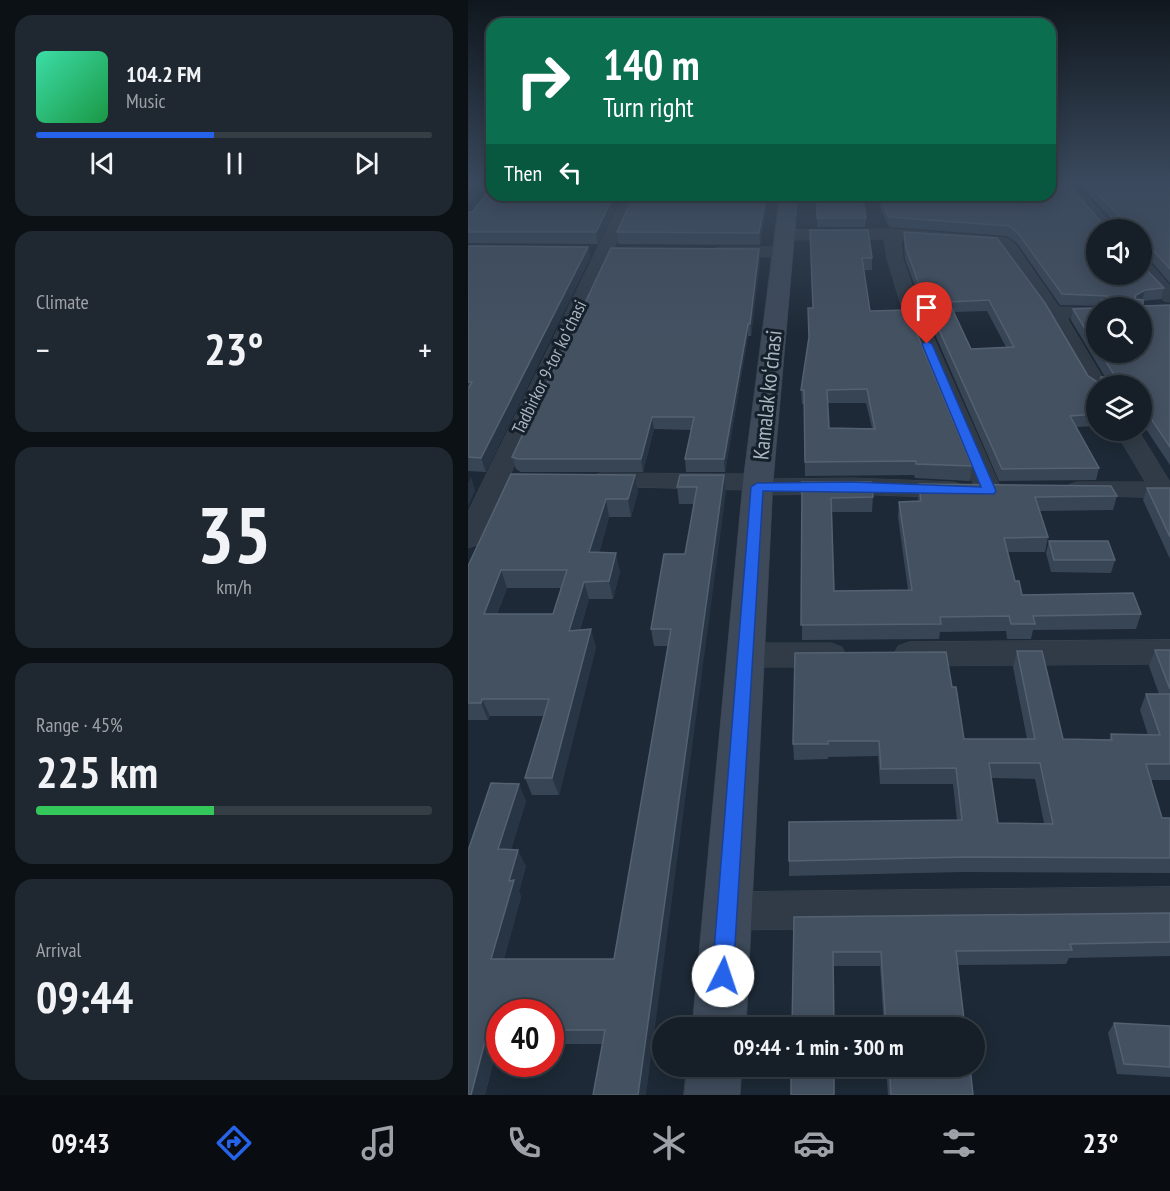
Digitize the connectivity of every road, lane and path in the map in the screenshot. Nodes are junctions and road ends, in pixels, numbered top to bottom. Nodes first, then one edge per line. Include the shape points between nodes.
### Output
1 (612, 234) edge
2 (784, 234) edge
3 (891, 234) edge
4 (892, 234) edge
5 (894, 234) edge
6 (783, 243) junction
7 (582, 251) edge
8 (604, 251) junction
9 (628, 251) edge
10 (710, 252) edge
11 (1152, 276) edge
12 (1170, 297) edge
13 (1086, 311) edge
14 (1054, 313) junction
15 (1091, 375) edge
16 (1133, 441) edge
17 (468, 480) edge
18 (507, 480) junction
19 (578, 481) edge
20 (758, 485) junction
21 (1058, 490) edge
22 (1166, 490) edge
23 (468, 539) edge
24 (1170, 652) edge
25 (746, 655) junction
26 (1170, 906) edge
27 (727, 911) junction
28 (720, 1017) edge
29 (714, 1077) edge
30 (712, 1095) edge

1 - 8 street, Tadbirkor 9-tor koʻchasi
2 - 6 street, Kamalak koʻchasi
3 - 6 street
4 - 20 street via 895,259 910,306 1001,491
5 - 14 street via 1001,241
6 - 10 street
6 - 20 street, Kamalak koʻchasi
7 - 8 street
8 - 9 street
8 - 18 street, Tadbirkor 9-tor koʻchasi
11 - 12 street
13 - 14 street
14 - 15 street
16 - 22 street
17 - 18 street
18 - 23 street, Tadbirkor 9-tor koʻchasi
19 - 20 street
20 - 25 street, Kamalak koʻchasi
21 - 22 street
24 - 25 street
25 - 27 street, Kamalak koʻchasi
26 - 27 street
27 - 28 street, Kamalak koʻchasi
29 - 30 street

